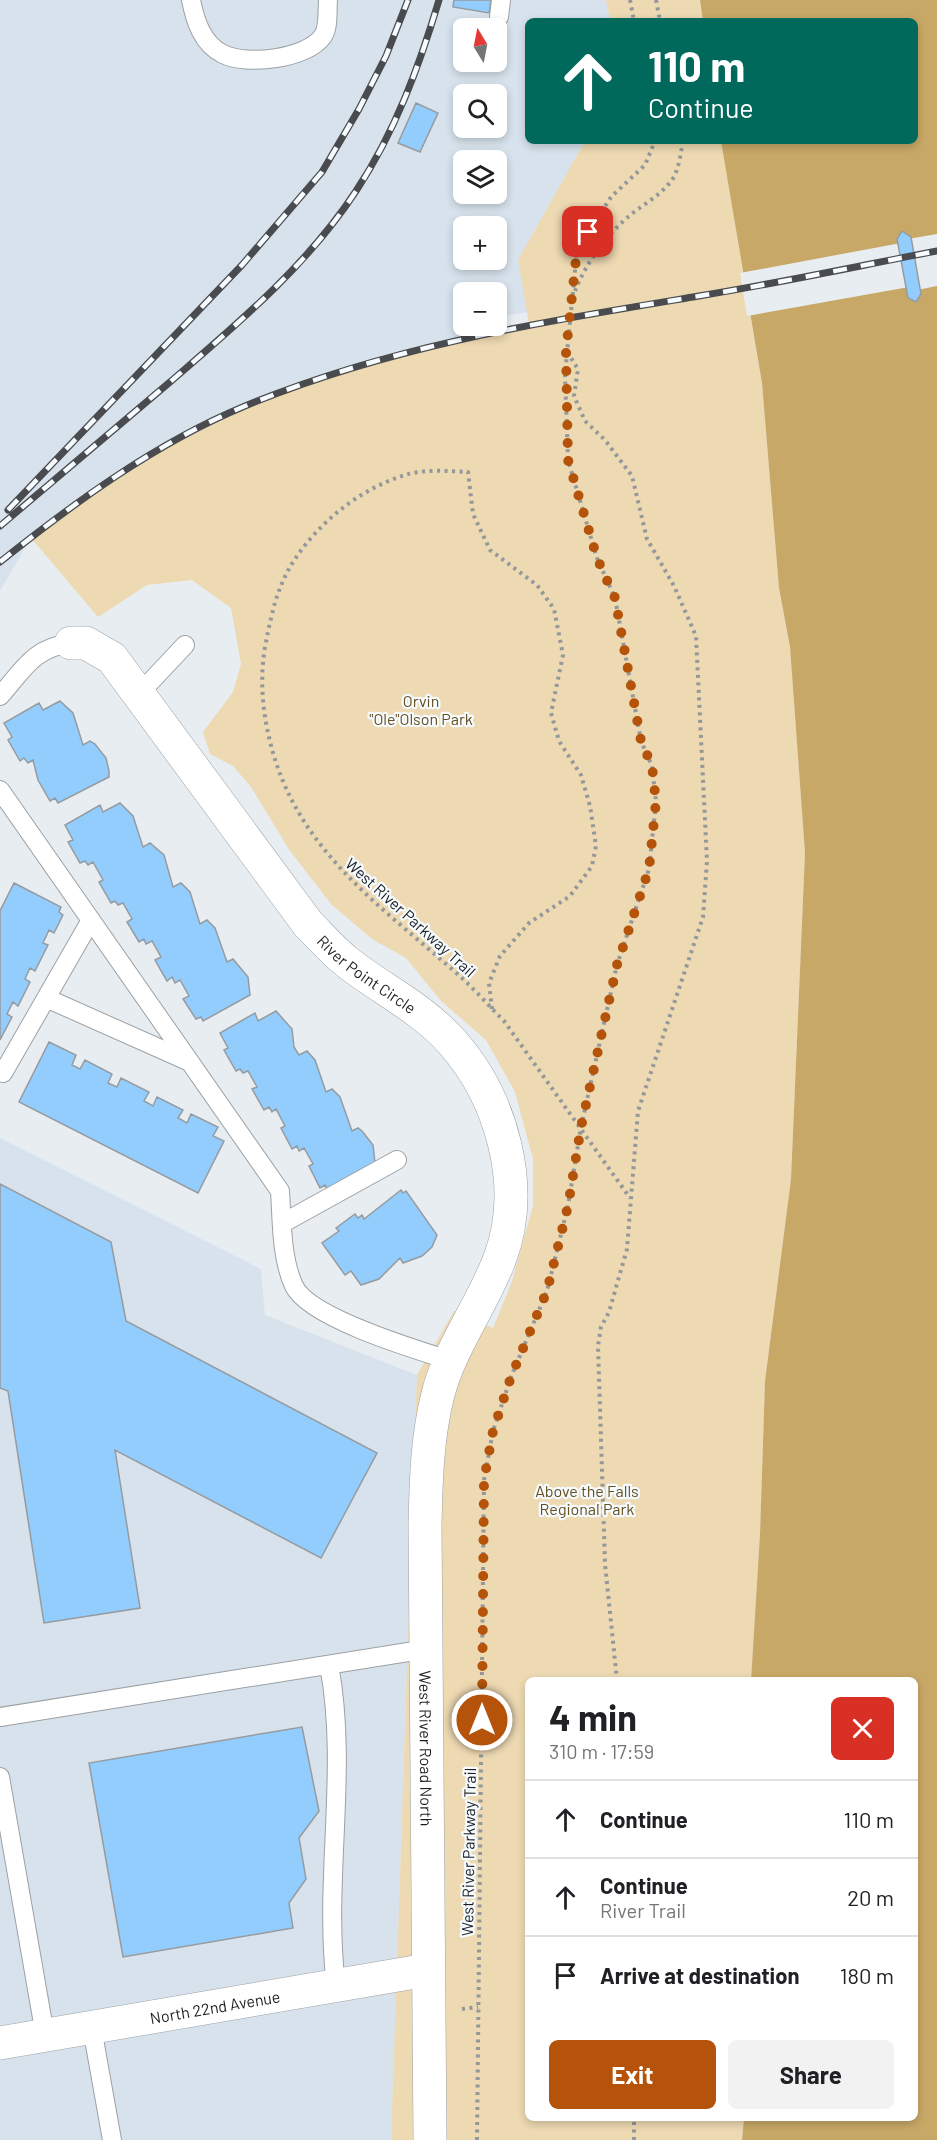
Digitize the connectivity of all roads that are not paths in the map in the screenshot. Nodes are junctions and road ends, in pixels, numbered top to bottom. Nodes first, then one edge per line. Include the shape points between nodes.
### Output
1 (191, 0) edge
2 (328, 0) edge
3 (71, 643) joint
4 (185, 645) dead end
5 (139, 694) junction
6 (0, 696) edge
7 (0, 790) edge
8 (91, 920) junction
9 (46, 998) junction
10 (190, 1062) junction
11 (3, 1073) dead end
12 (397, 1160) dead end
13 (283, 1223) junction
14 (452, 1361) junction
15 (427, 1649) junction
16 (329, 1665) junction
17 (0, 1717) edge
18 (0, 1777) edge
19 (2, 1804) edge
20 (427, 1970) junction
21 (336, 1986) junction
22 (92, 2028) junction
23 (45, 2035) junction
24 (0, 2043) edge
25 (112, 2140) edge
26 (430, 2140) edge

1 - 2 lane via 195,21 205,38 223,54 275,59 298,54 323,37
3 - 5 street, River Point Circle via 86,643 112,658
3 - 6 lane via 39,652
4 - 5 lane
5 - 14 street, River Point Circle via 308,924 346,962 412,1006 451,1041 480,1081 503,1132 510,1187 508,1218 501,1257
7 - 8 lane
8 - 9 lane
8 - 10 lane
9 - 10 lane
9 - 11 lane
10 - 13 lane via 280,1191
12 - 13 lane
13 - 14 lane via 294,1287 316,1309 389,1341
14 - 15 street, West River Road North via 439,1393 427,1461
15 - 16 lane
15 - 20 street, West River Road North
16 - 17 lane
16 - 21 lane via 337,1721 332,1943
18 - 19 lane
19 - 23 lane
20 - 21 street, North 22nd Avenue
20 - 26 street, West River Road North via 431,2011
21 - 22 street, North 22nd Avenue
22 - 23 street, North 22nd Avenue
22 - 25 lane
23 - 24 street, North 22nd Avenue

